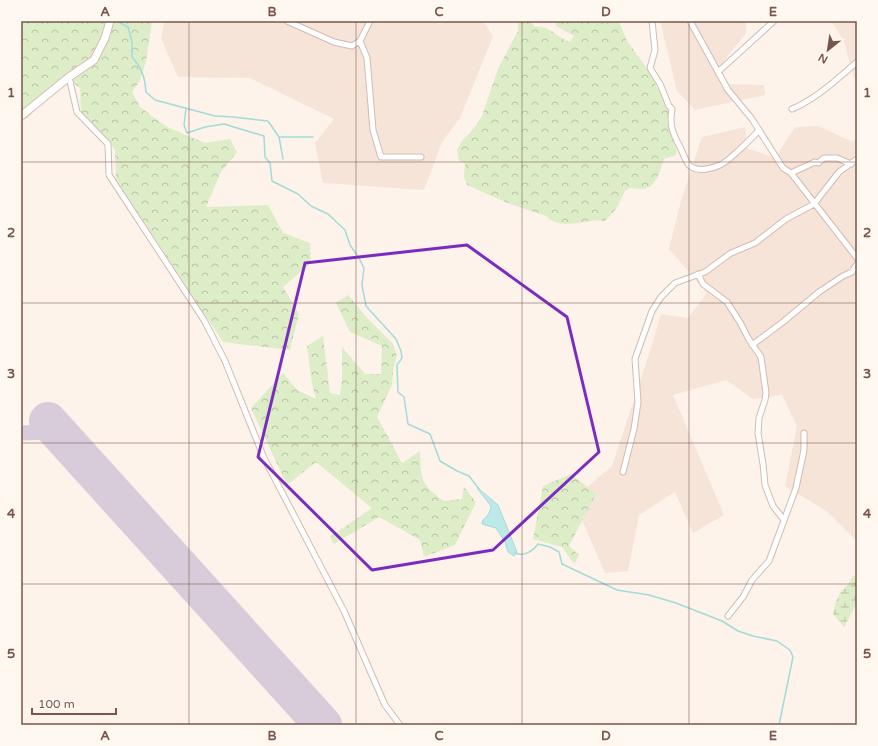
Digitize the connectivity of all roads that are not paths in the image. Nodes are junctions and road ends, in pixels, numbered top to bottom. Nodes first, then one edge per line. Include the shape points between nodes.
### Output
1 (287, 21) edge
2 (370, 21) edge
3 (652, 21) edge
4 (690, 21) edge
5 (774, 21) edge
6 (110, 23) edge
7 (360, 41) junction
8 (857, 62) edge
9 (718, 72) junction
10 (69, 77) junction
11 (792, 109) dead end
12 (21, 116) edge
13 (759, 130) junction
14 (420, 157) dead end
15 (857, 159) edge
16 (851, 164) junction
17 (790, 173) junction
18 (814, 204) junction
19 (857, 258) edge
20 (857, 264) edge
21 (698, 274) junction
22 (752, 345) junction
23 (804, 433) dead end
24 (623, 472) dead end
25 (784, 520) junction
26 (728, 616) dead end
27 (400, 725) edge

1 - 7 street via 334,42 352,46
2 - 7 street
3 - 13 street via 655,50 650,68 672,109 670,120 689,166 706,169 721,165
4 - 9 street
5 - 9 street
6 - 10 street via 94,60
7 - 14 street via 367,58 373,130 381,157
8 - 11 street via 802,105
9 - 13 street via 728,90
10 - 12 street
10 - 27 street via 77,112 108,144 109,175 204,320 225,361 264,458 344,611 385,705
13 - 17 street
15 - 16 street
16 - 17 street via 837,158 824,158 818,163
16 - 18 street via 839,172
17 - 18 street
18 - 19 street
18 - 21 street via 786,219 755,243 731,253 705,272
20 - 22 street via 852,272 819,292
21 - 22 street via 703,284 727,302
21 - 24 street via 675,283 661,297 644,332 635,359 638,402
22 - 25 street via 761,357 765,387 758,433 765,485 773,506
23 - 25 street via 804,450 796,488
25 - 26 street via 769,561 752,580

